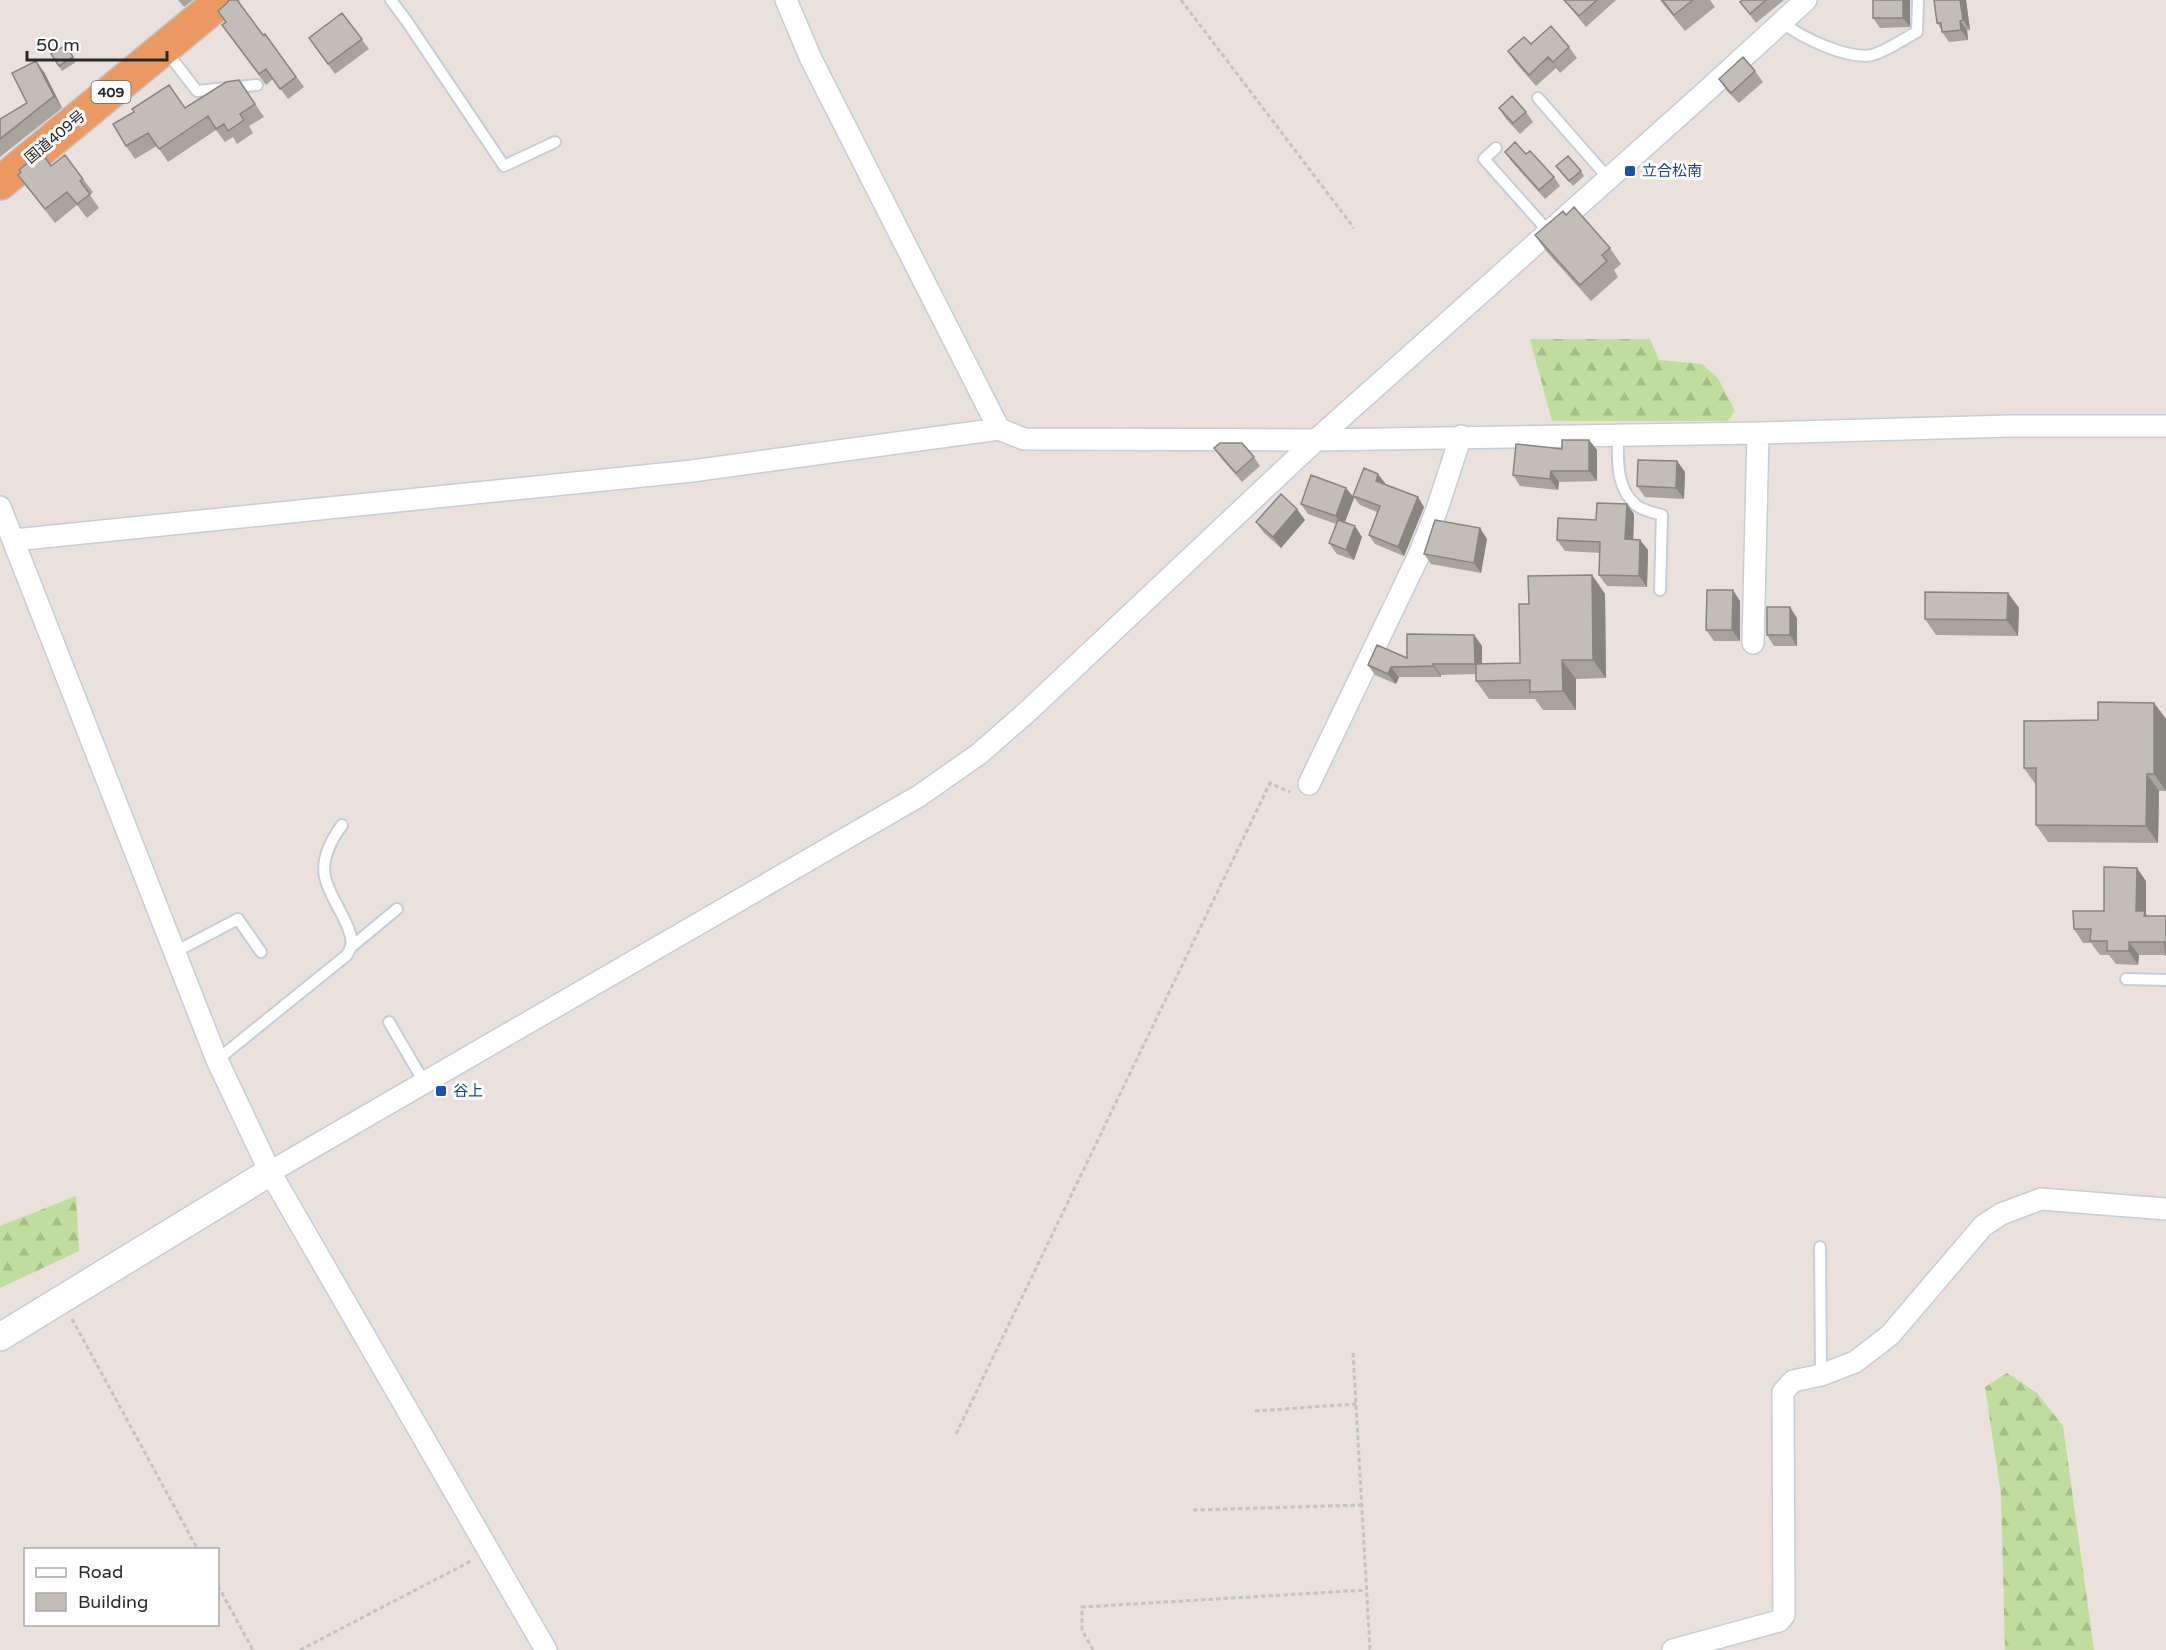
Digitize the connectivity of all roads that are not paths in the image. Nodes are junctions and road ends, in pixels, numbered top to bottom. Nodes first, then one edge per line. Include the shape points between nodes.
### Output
1 (222, 0) edge
2 (390, 0) edge
3 (786, 0) edge
4 (1806, 0) edge
5 (1918, 0) edge
6 (1782, 22) junction
7 (164, 48) junction
8 (256, 85) dead end
9 (1538, 98) dead end
10 (555, 142) dead end
11 (1496, 148) dead end
12 (1608, 178) junction
13 (0, 183) edge
14 (1548, 231) junction
15 (2166, 426) edge
16 (999, 429) junction
17 (1758, 433) junction
18 (1618, 435) junction
19 (1461, 436) junction
20 (1316, 440) junction
21 (3, 513) edge
22 (7, 542) edge
23 (1660, 590) dead end
24 (1753, 643) dead end
25 (1309, 784) road end
26 (342, 825) dead end
27 (397, 909) dead end
28 (351, 947) junction
29 (175, 952) junction
30 (261, 952) dead end
31 (2126, 979) dead end
32 (2166, 980) edge
33 (389, 1022) dead end
34 (217, 1060) junction
35 (424, 1082) junction
36 (270, 1172) junction
37 (2166, 1209) edge
38 (1820, 1247) dead end
39 (0, 1337) edge
40 (1821, 1375) junction
41 (546, 1650) edge
42 (1673, 1650) edge

1 - 7 highway, 国道409号 / 409
2 - 10 lane via 504,166
3 - 16 street via 811,59
4 - 6 street
5 - 6 lane via 1917,32 1869,55 1809,40
6 - 12 street
7 - 8 lane via 197,92
7 - 13 highway, 国道409号 / 409
9 - 12 lane
11 - 14 lane via 1484,159
12 - 14 street
14 - 20 street
15 - 17 street
16 - 20 street via 1024,439
16 - 22 street via 692,471
17 - 18 street
17 - 24 street
18 - 19 street
18 - 23 lane via 1619,474 1625,492 1637,506 1662,515
19 - 20 street
19 - 25 street via 1419,555
20 - 35 street via 979,754 919,796
21 - 22 street
22 - 29 street
26 - 28 lane via 326,856 325,877 351,936
27 - 28 lane
28 - 34 lane via 347,955
29 - 30 lane via 238,919
29 - 34 street
31 - 32 lane
33 - 35 lane
34 - 36 street
35 - 36 street
36 - 39 street
36 - 41 street
37 - 40 street via 2041,1199 2001,1214 1983,1226 1890,1335 1855,1362
38 - 40 lane
40 - 42 street via 1793,1381 1783,1392 1784,1615 1779,1621

